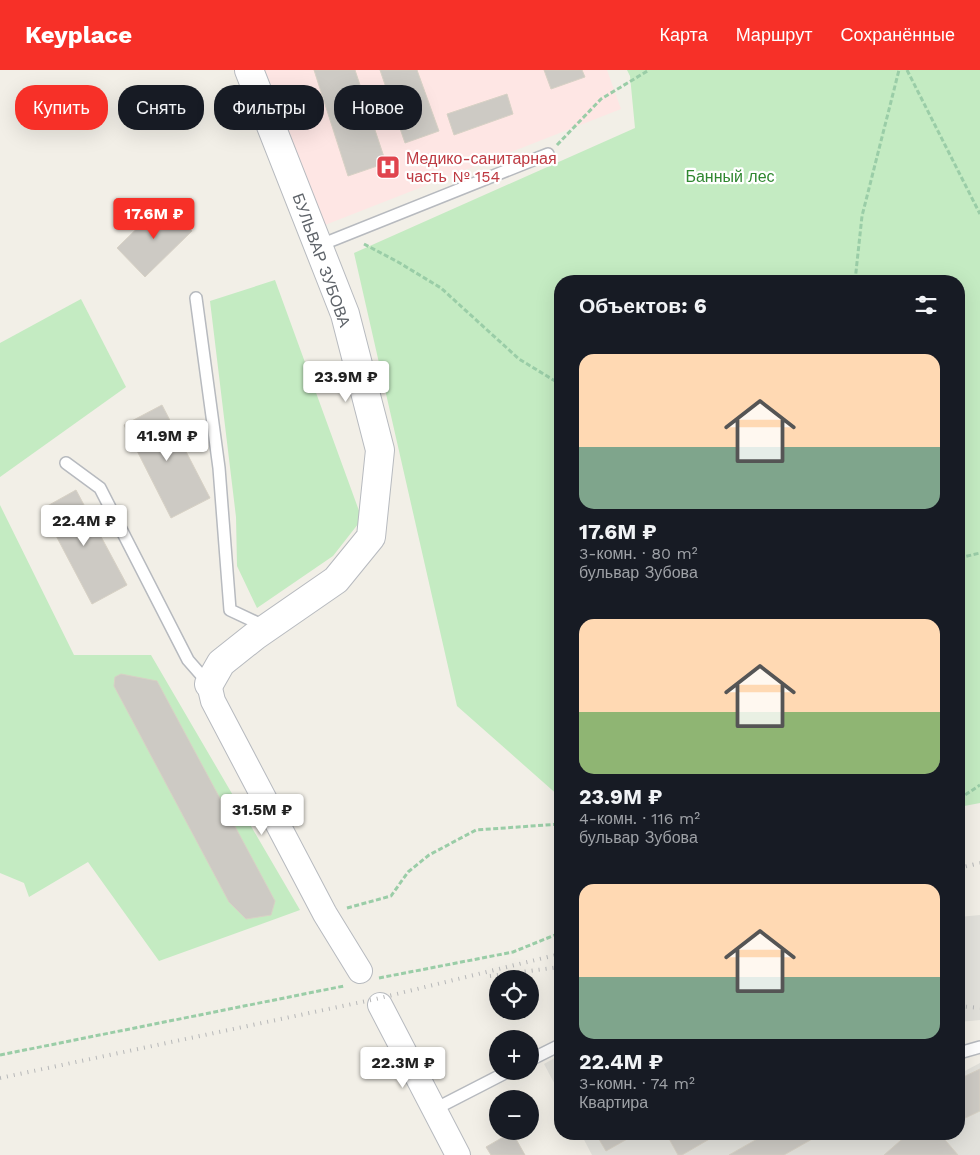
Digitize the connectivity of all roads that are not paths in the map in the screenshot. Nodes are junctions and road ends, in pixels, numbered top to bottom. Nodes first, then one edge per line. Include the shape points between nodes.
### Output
1 (249, 70) edge
2 (548, 154) road end
3 (318, 246) junction
4 (196, 298) dead end
5 (66, 463) dead end
6 (267, 628) junction
7 (209, 684) junction
8 (361, 978) road end
9 (380, 1005) dead end
10 (980, 1047) edge
11 (554, 1048) edge
12 (965, 1051) edge
13 (539, 1056) edge
14 (491, 1080) edge
15 (435, 1109) junction
16 (458, 1155) edge

1 - 3 street, БУЛЬВАР ЗУБОВА
2 - 3 lane
3 - 6 street, БУЛЬВАР ЗУБОВА via 345,314 380,450 371,537 336,580
4 - 6 lane via 219,468 230,610
5 - 7 lane via 100,488 188,660
6 - 7 street, БУЛЬВАР ЗУБОВА via 221,663
7 - 8 street via 212,701
9 - 15 street
10 - 12 lane
11 - 13 lane
14 - 15 lane
15 - 16 street

